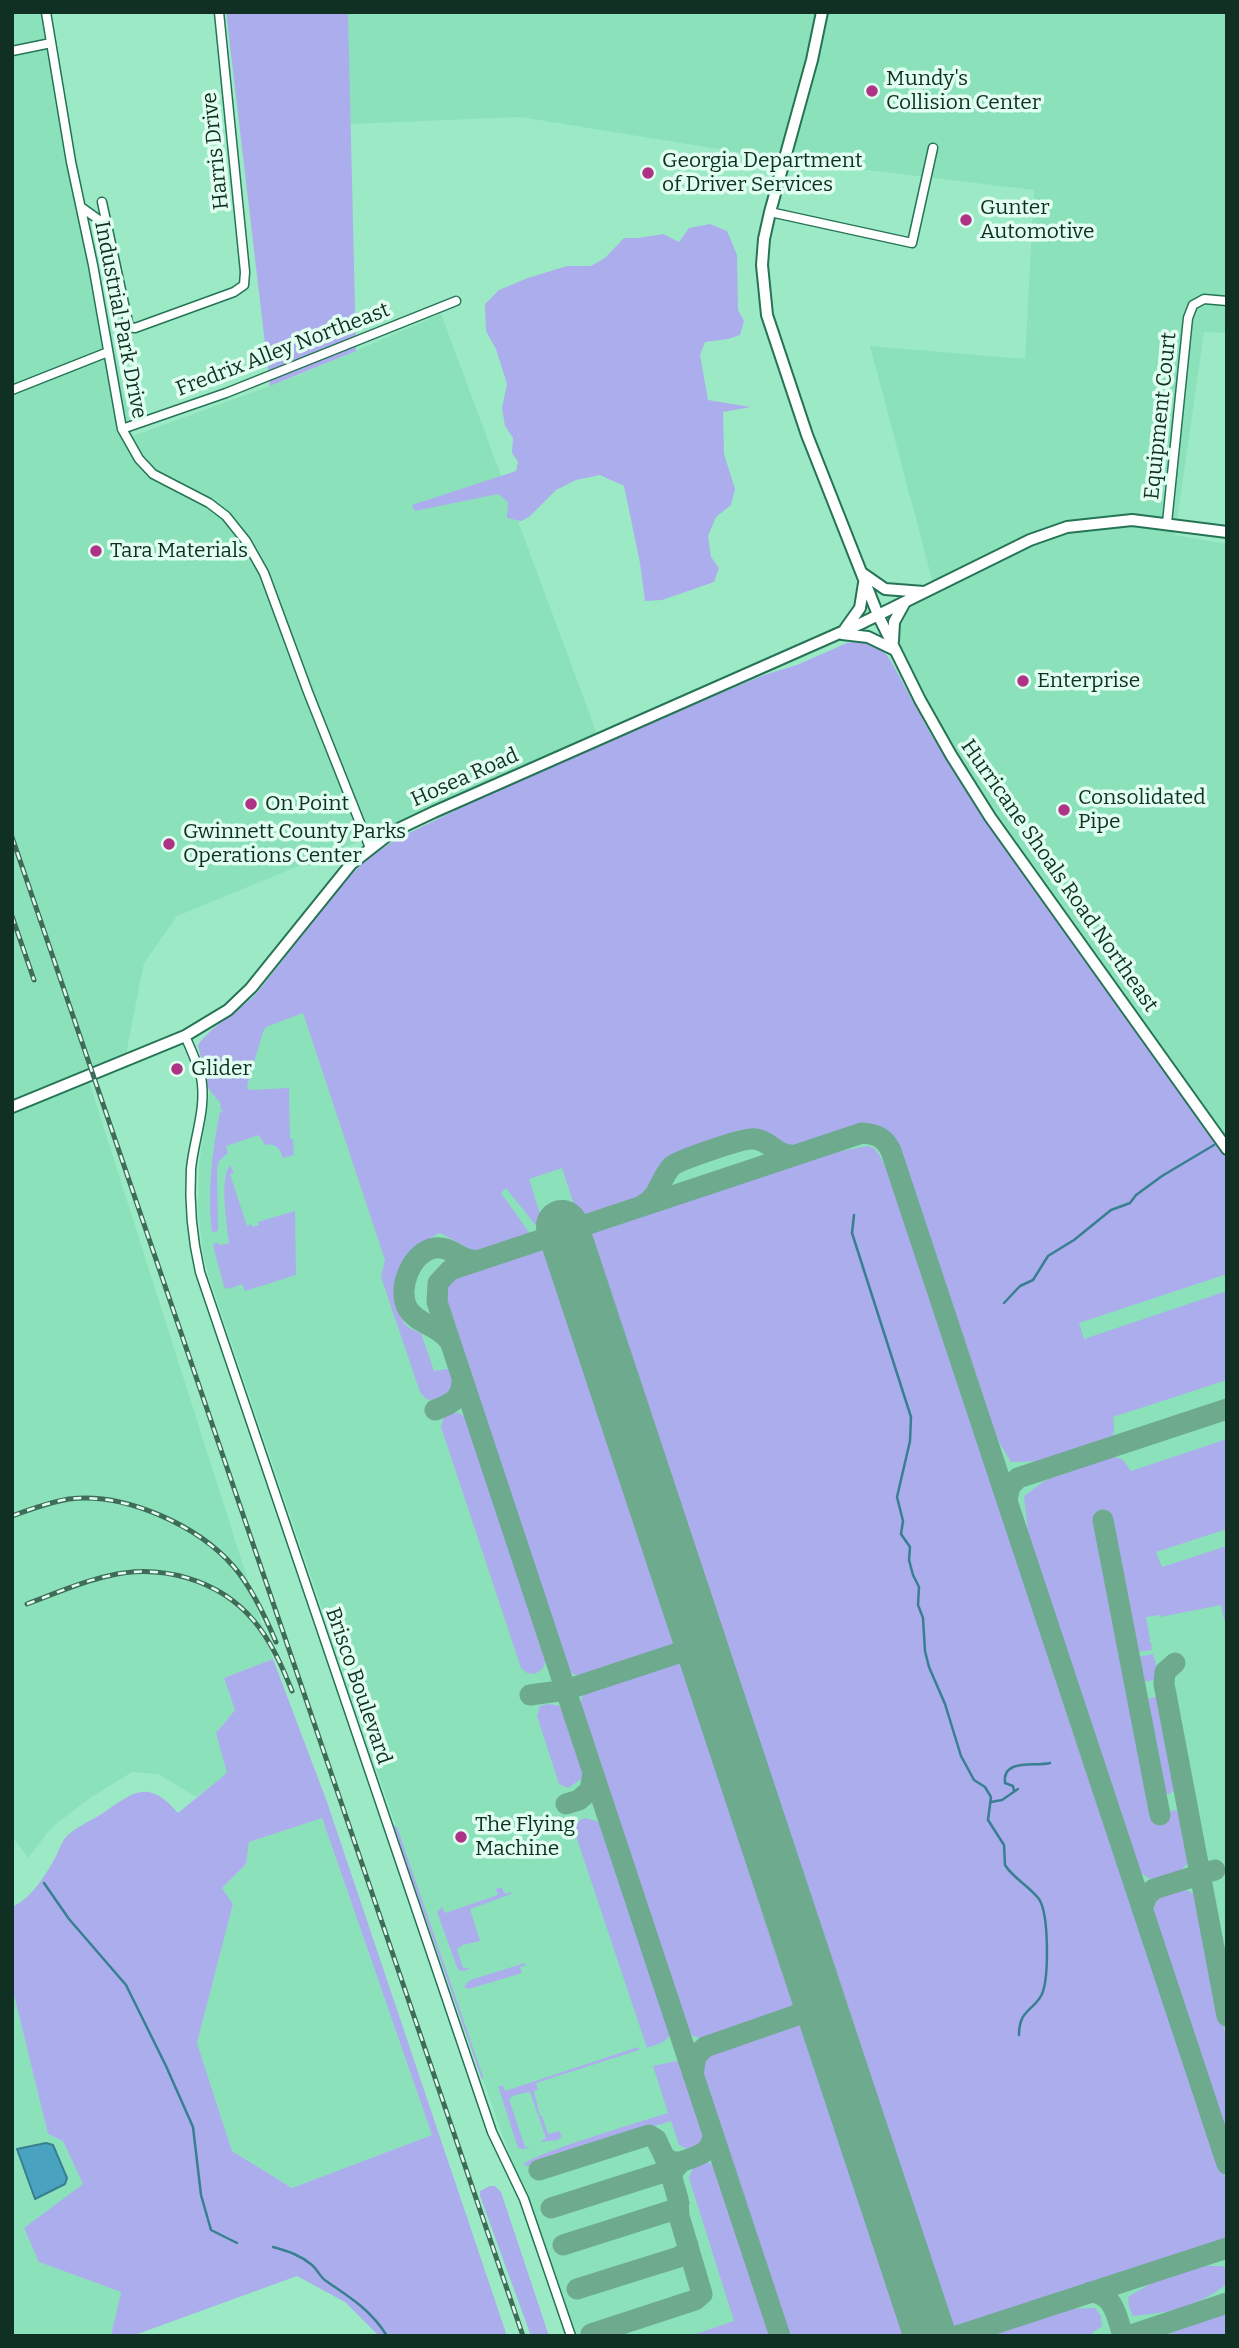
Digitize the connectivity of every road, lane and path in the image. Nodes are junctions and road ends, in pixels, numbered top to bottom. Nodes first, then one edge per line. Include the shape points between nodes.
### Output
1 (46, 12) edge
2 (219, 12) edge
3 (822, 12) edge
4 (51, 43) junction
5 (12, 51) edge
6 (933, 148) dead end
7 (102, 202) dead end
8 (80, 207) junction
9 (770, 212) junction
10 (106, 225) junction
11 (456, 301) dead end
12 (1227, 302) edge
13 (108, 352) junction
14 (12, 390) edge
15 (122, 429) junction
16 (1167, 523) junction
17 (1227, 532) edge
18 (862, 576) junction
19 (924, 593) junction
20 (905, 602) junction
21 (878, 615) junction
22 (841, 633) junction
23 (894, 649) junction
24 (370, 848) junction
25 (185, 1036) junction
26 (12, 1107) edge
27 (1227, 1149) edge
28 (571, 2336) edge

1 - 4 street, Industrial Park Drive
2 - 10 street, Harris Drive via 244,285 129,327
3 - 9 street, Hurricane Shoals Road Northeast
4 - 5 street
4 - 8 street, Industrial Park Drive
6 - 9 street via 912,243
7 - 10 street
8 - 10 street
8 - 13 street, Industrial Park Drive
9 - 18 street, Hurricane Shoals Road Northeast via 762,265 767,315
11 - 15 street, Fredrix Alley Northeast via 226,393
12 - 16 street, Equipment Court via 1204,299 1194,305 1188,318
13 - 14 street
13 - 15 street, Industrial Park Drive
15 - 24 street, Industrial Park Drive via 153,474 209,503 226,516 250,548 264,573
16 - 17 street, Hosea Road
16 - 19 street, Hosea Road via 1132,520 1067,527 1030,540
18 - 19 street via 886,589
18 - 21 street, Hurricane Shoals Road Northeast
18 - 22 street via 860,608
19 - 20 street, Hosea Road
20 - 21 street, Hosea Road
20 - 23 street via 894,622
21 - 22 street, Hosea Road
21 - 23 street, Hurricane Shoals Road Northeast
22 - 23 street via 868,637
22 - 24 street, Hosea Road via 438,810
23 - 27 street, Hurricane Shoals Road Northeast via 944,744 990,817
24 - 25 street, Hosea Road via 334,882 251,988 228,1010
25 - 26 street, Hosea Road
25 - 28 street, Brisco Boulevard via 202,1084 190,1188 200,1272 492,2132 524,2199

